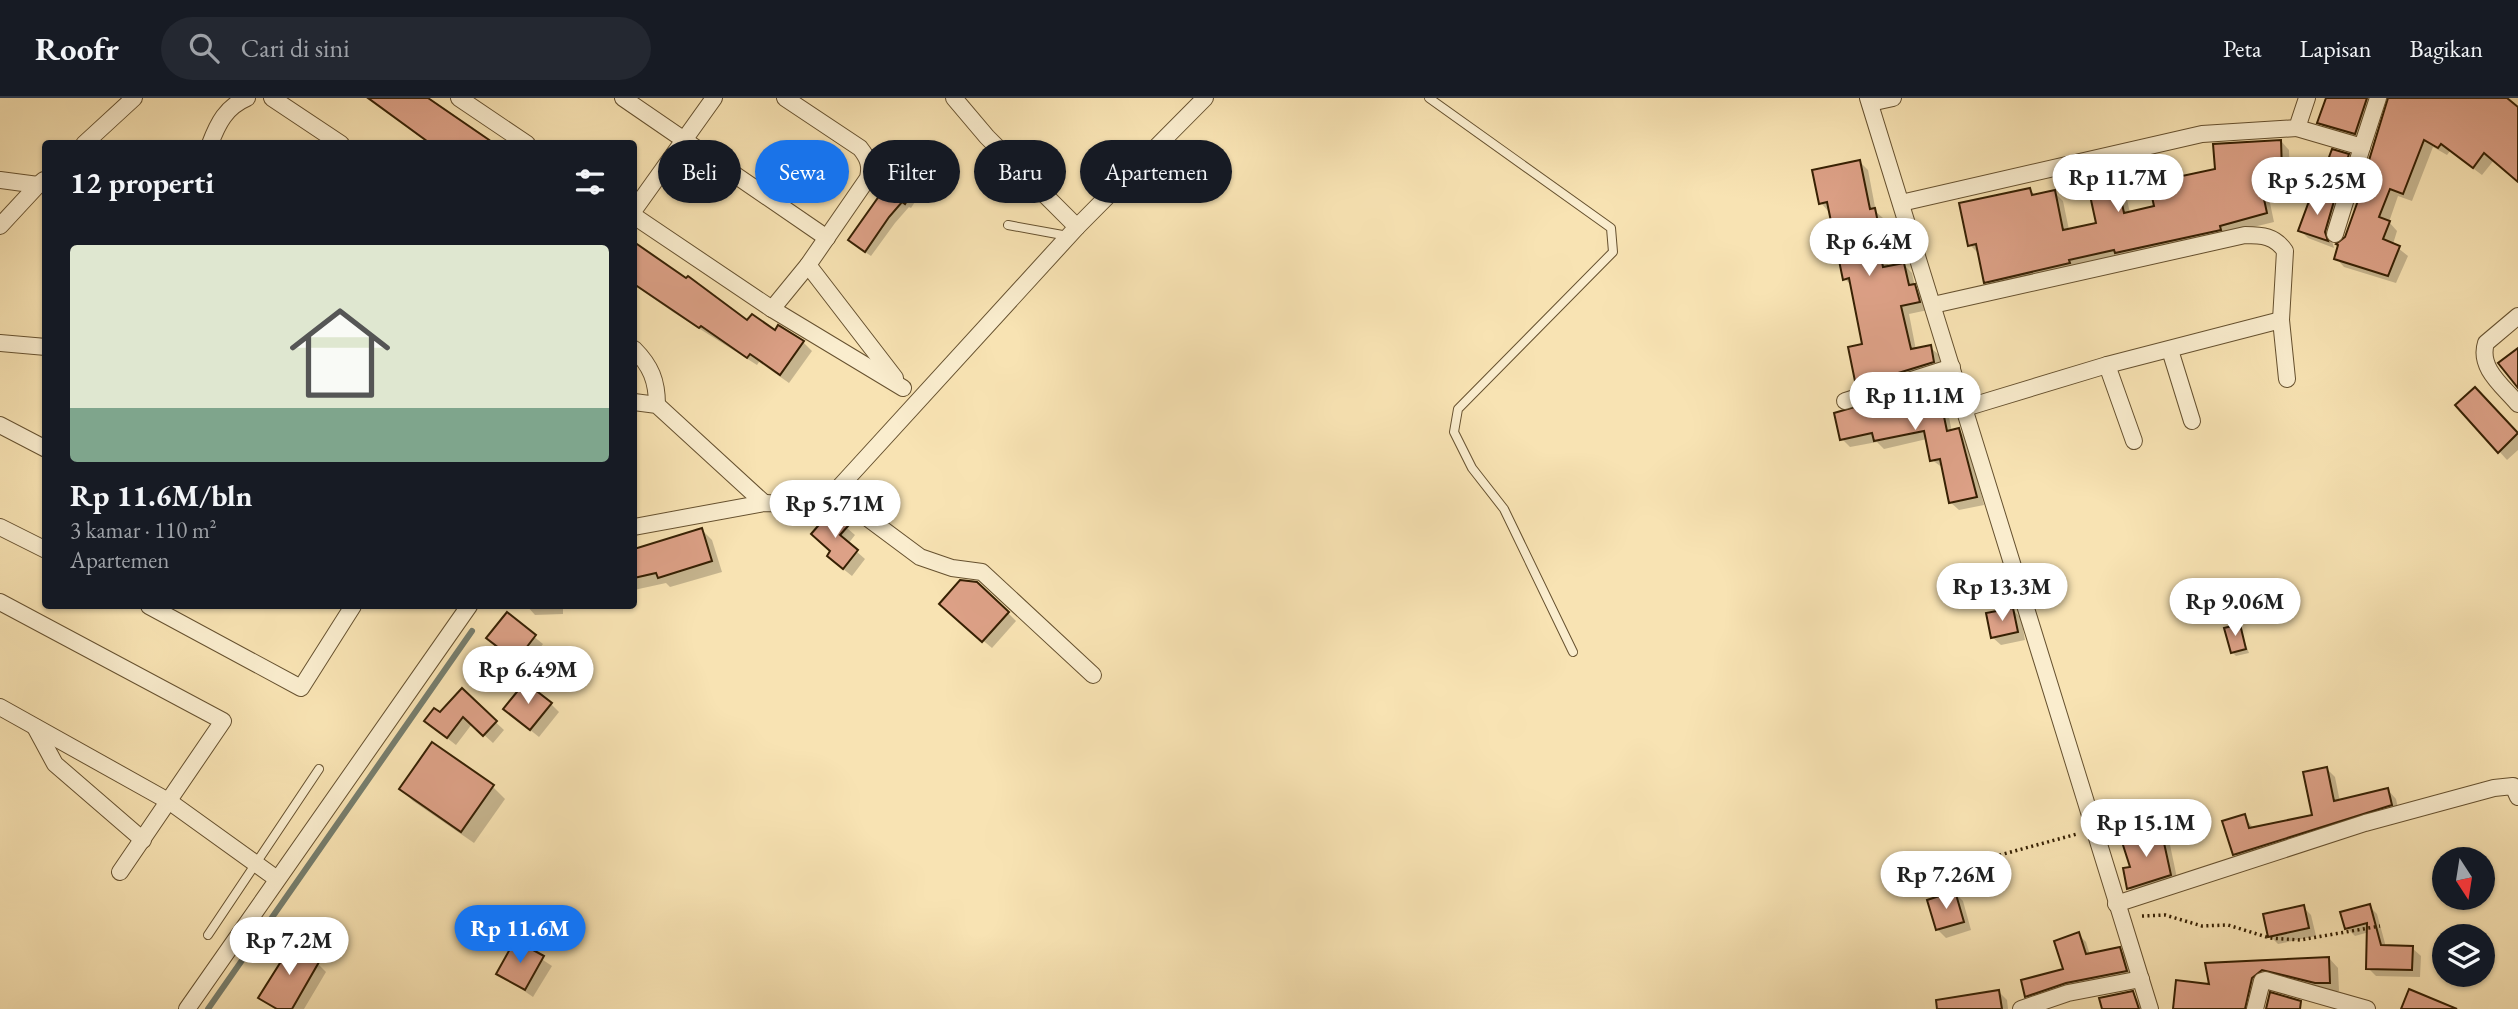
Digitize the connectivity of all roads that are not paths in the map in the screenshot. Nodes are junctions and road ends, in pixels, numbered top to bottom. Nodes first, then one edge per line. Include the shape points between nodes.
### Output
1 (134, 98) edge
2 (247, 98) edge
3 (272, 98) edge
4 (459, 98) edge
5 (624, 98) edge
6 (714, 98) edge
7 (785, 98) edge
8 (954, 98) edge
9 (1429, 98) edge
10 (1893, 98) edge
11 (2307, 98) edge
12 (2378, 98) edge
13 (1869, 101) edge
14 (1194, 102) edge
15 (2297, 128) junction
16 (320, 137) edge
17 (682, 138) junction
18 (88, 140) edge
19 (212, 140) edge
20 (521, 140) edge
21 (2362, 147) junction
22 (0, 180) edge
23 (42, 182) edge
24 (1901, 203) junction
25 (637, 206) edge
26 (637, 218) edge
27 (1008, 225) dead end
28 (0, 226) edge
29 (1072, 231) junction
30 (2335, 234) dead end
31 (827, 238) junction
32 (808, 265) junction
33 (1933, 305) junction
34 (772, 309) junction
35 (2518, 316) edge
36 (2281, 320) junction
37 (0, 343) edge
38 (42, 347) edge
39 (2170, 350) junction
40 (637, 352) edge
41 (2107, 365) junction
42 (1952, 368) junction
43 (2287, 379) dead end
44 (903, 388) junction
45 (917, 400) junction
46 (1845, 401) dead end
47 (637, 402) edge
48 (2518, 404) edge
49 (657, 405) junction
50 (1965, 408) junction
51 (2192, 421) dead end
52 (0, 425) edge
53 (2134, 441) dead end
54 (42, 447) edge
55 (834, 494) junction
56 (764, 503) junction
57 (637, 526) edge
58 (0, 527) edge
59 (42, 548) edge
60 (0, 602) edge
61 (155, 609) edge
62 (344, 609) edge
63 (467, 609) edge
64 (1573, 652) dead end
65 (1093, 675) dead end
66 (0, 708) edge
67 (34, 727) junction
68 (319, 769) dead end
69 (2518, 797) edge
70 (170, 802) junction
71 (143, 839) junction
72 (256, 863) junction
73 (120, 872) dead end
74 (277, 879) junction
75 (2119, 911) junction
76 (208, 935) dead end
77 (2141, 979) junction
78 (187, 1009) edge
79 (2021, 1009) edge
80 (2150, 1009) edge
81 (2255, 1009) edge
82 (2367, 1009) edge

1 - 18 street
2 - 19 street via 223,114
3 - 16 street
4 - 20 street
5 - 17 street
6 - 17 street
7 - 31 street via 867,157 868,178
8 - 29 street
9 - 64 lane via 1611,228 1613,252 1458,408 1454,432 1472,468 1504,509
10 - 13 street
11 - 15 street
12 - 21 street
13 - 24 street
14 - 29 street
15 - 21 street
15 - 24 street via 2203,134
17 - 25 street
17 - 31 street
21 - 30 street
22 - 23 street
23 - 28 street
24 - 33 street
26 - 34 street
27 - 29 lane
29 - 45 street
31 - 32 street
32 - 34 street
32 - 44 street
33 - 36 street via 2245,235 2265,235 2285,251
33 - 42 street
34 - 44 street
35 - 48 street via 2486,343 2483,359
36 - 39 street
36 - 43 street
37 - 38 street
39 - 41 street
39 - 51 street
40 - 49 street via 657,383
41 - 50 street
41 - 53 street
42 - 46 street
42 - 50 street
44 - 45 street
45 - 55 street
47 - 49 street
49 - 56 street
50 - 75 street
52 - 54 street
55 - 56 street via 815,505
55 - 65 street via 920,558 982,572
56 - 57 street
58 - 59 street
60 - 70 street via 223,721
61 - 62 street via 301,688
63 - 74 street
66 - 67 street
67 - 70 street
67 - 71 street via 55,764
68 - 72 lane
69 - 75 street via 2512,786 2494,788 2365,823
70 - 71 street
70 - 72 street
71 - 73 street
72 - 74 street
72 - 76 lane
74 - 78 street
75 - 77 street
77 - 79 street via 2068,993
77 - 80 street
81 - 82 street via 2265,980

